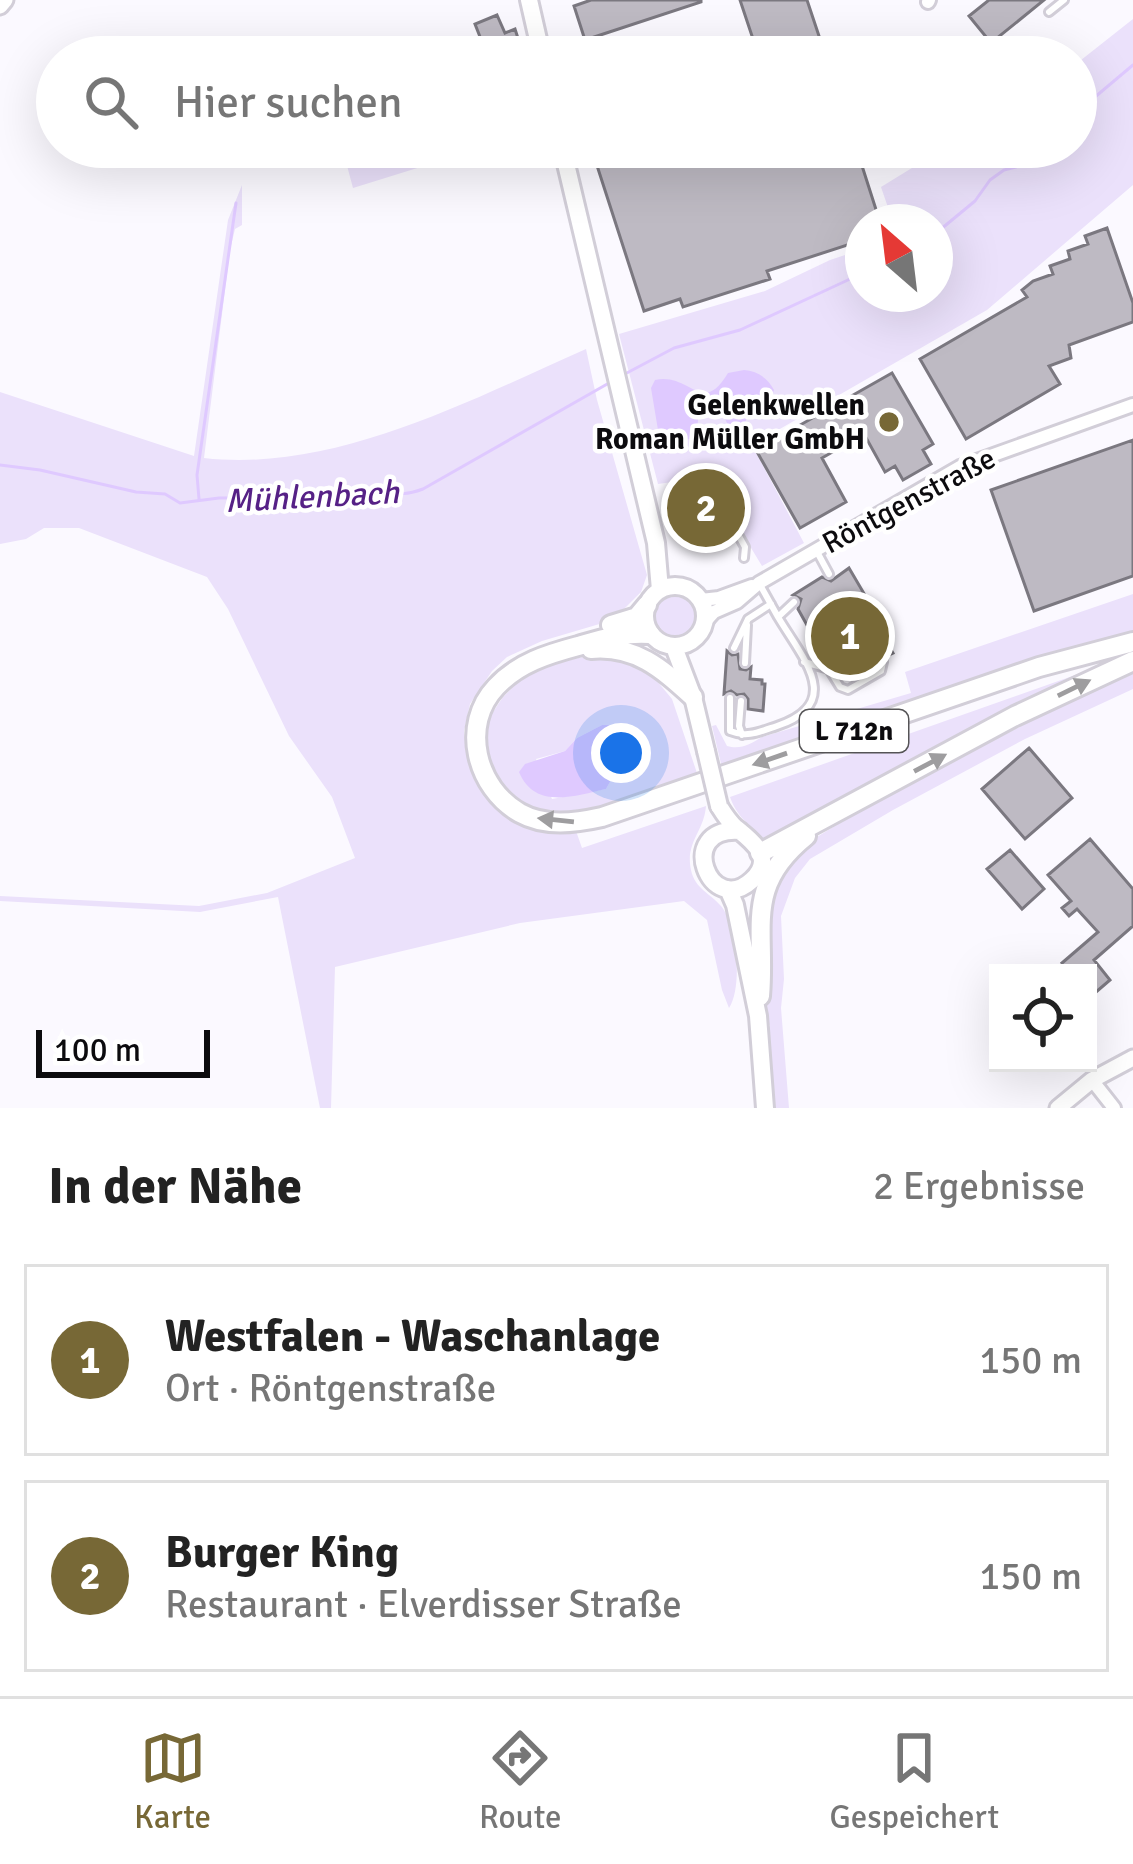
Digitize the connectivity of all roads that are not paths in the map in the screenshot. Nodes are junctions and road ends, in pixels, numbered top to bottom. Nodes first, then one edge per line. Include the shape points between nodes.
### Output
1 (529, 0) edge
2 (1064, 0) edge
3 (1049, 12) dead end
4 (537, 36) edge
5 (567, 168) edge
6 (1133, 405) edge
7 (674, 488) dead end
8 (656, 543) junction
9 (816, 550) junction
10 (744, 559) dead end
11 (829, 574) dead end
12 (759, 584) junction
13 (680, 586) junction
14 (653, 598) junction
15 (701, 601) junction
16 (794, 602) dead end
17 (770, 604) junction
18 (778, 617) junction
19 (748, 619) junction
20 (705, 622) junction
21 (650, 634) junction
22 (1133, 642) edge
23 (682, 644) junction
24 (734, 648) dead end
25 (551, 653) junction
26 (845, 660) dead end
27 (805, 662) junction
28 (883, 662) dead end
29 (1133, 662) edge
30 (745, 663) dead end
31 (829, 669) junction
32 (694, 697) junction
33 (730, 698) dead end
34 (742, 700) dead end
35 (742, 735) junction
36 (466, 750) dead end
37 (719, 806) junction
38 (844, 809) junction
39 (740, 831) junction
40 (715, 836) junction
41 (760, 853) junction
42 (737, 887) junction
43 (759, 1006) junction
44 (1133, 1058) edge
45 (1092, 1080) junction
46 (765, 1108) edge
47 (1058, 1108) edge
48 (1114, 1108) edge

1 - 4 main road
2 - 3 lane
5 - 8 main road
6 - 9 street, Röntgenstraße via 980,458
7 - 10 lane via 708,483 745,547
8 - 13 main road
8 - 14 main road
9 - 11 lane
9 - 12 street, Röntgenstraße
12 - 15 street, Röntgenstraße
12 - 17 lane
12 - 20 street, Röntgenstraße
13 - 14 main road
13 - 15 main road
14 - 21 main road via 645,616
14 - 36 main road via 637,617 540,646 497,670 473,706
15 - 20 main road
16 - 18 lane
17 - 18 lane
17 - 19 lane
18 - 27 lane
19 - 24 lane
19 - 30 lane
20 - 23 main road
21 - 23 main road
21 - 25 main road
22 -> 25 main road, L 712n via 574,823 521,814 498,795 476,751 482,706 496,687
23 - 32 main road
25 - 32 main road via 633,652
26 - 31 lane
27 - 31 lane
27 - 35 lane via 814,689 804,714
28 - 31 lane via 848,690
38 -> 29 main road
32 - 37 main road, bridge
33 - 35 lane via 728,724
34 - 35 lane
37 - 39 main road
37 - 40 main road
38 - 41 main road
38 - 43 main road via 791,848 765,890
39 - 40 main road
39 - 41 main road
40 - 42 main road via 703,862 712,881
41 - 42 main road via 758,873
42 - 43 main road via 746,902
43 - 46 main road
44 - 45 street
45 - 47 street
45 - 48 street

